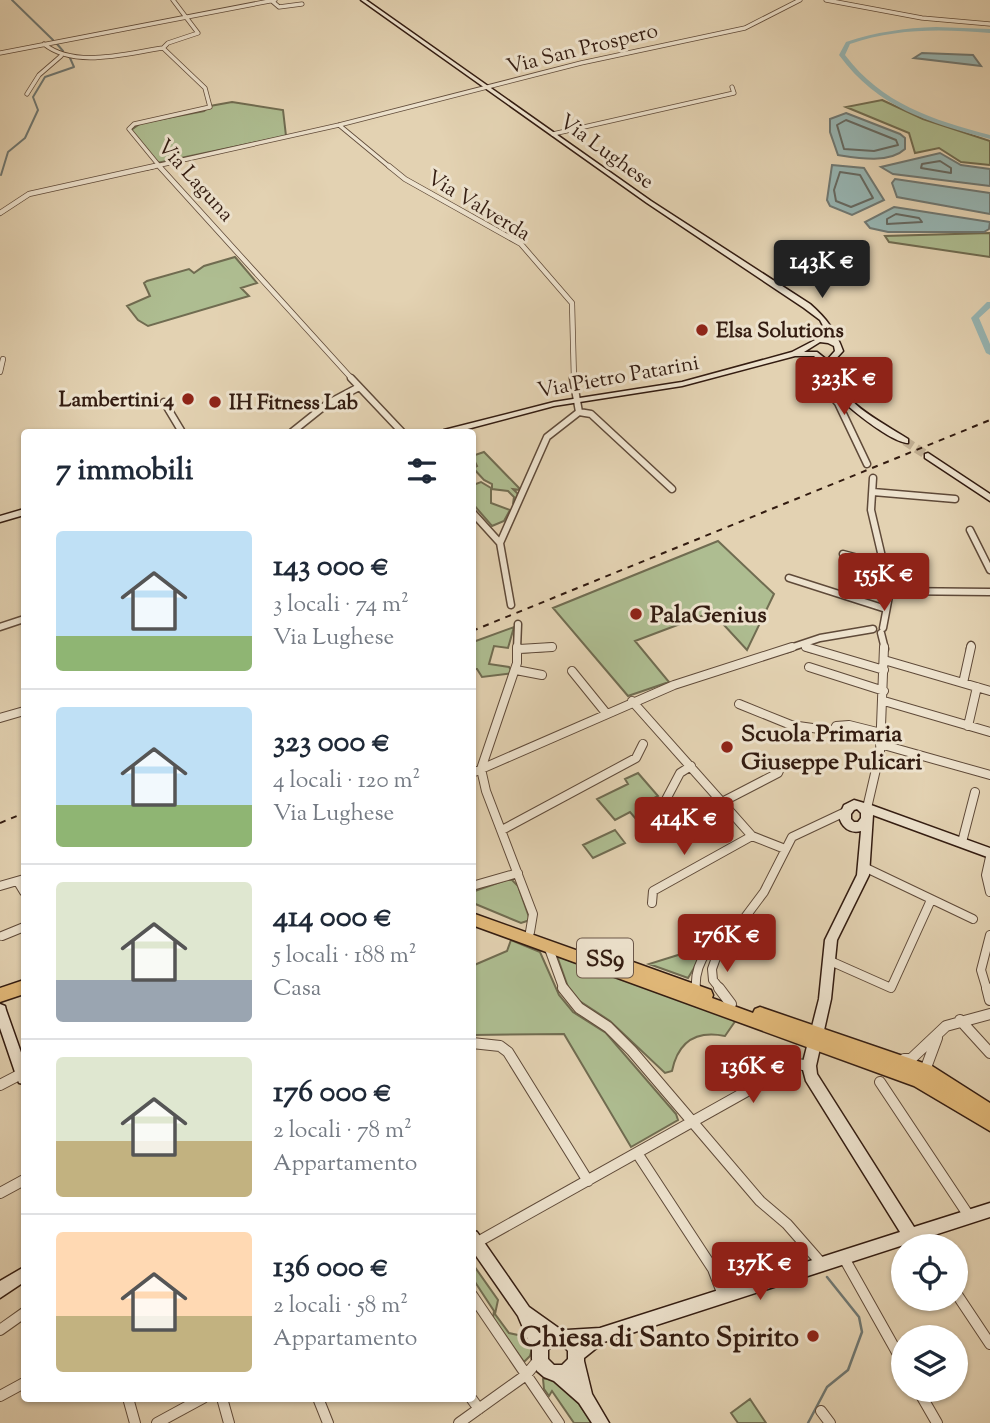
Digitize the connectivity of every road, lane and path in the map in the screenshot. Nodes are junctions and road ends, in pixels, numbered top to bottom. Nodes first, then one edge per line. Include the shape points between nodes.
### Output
1 (173, 0) edge
2 (274, 0) edge
3 (363, 0) edge
4 (800, 0) edge
5 (826, 0) edge
6 (302, 4) dead end
7 (187, 16) junction
8 (990, 24) edge
9 (44, 44) junction
10 (163, 48) junction
11 (0, 53) edge
12 (61, 55) junction
13 (489, 87) junction
14 (732, 87) dead end
15 (27, 94) dead end
16 (339, 125) junction
17 (553, 134) junction
18 (158, 163) junction
19 (0, 213) edge
20 (828, 330) junction
21 (811, 342) junction
22 (837, 345) junction
23 (795, 354) junction
24 (816, 355) junction
25 (835, 355) junction
26 (3, 359) dead end
27 (827, 364) junction
28 (0, 372) edge
29 (829, 381) junction
30 (359, 387) junction
31 (576, 401) junction
32 (164, 402) dead end
33 (579, 412) junction
34 (180, 429) edge
35 (296, 429) edge
36 (399, 429) edge
37 (459, 429) edge
38 (905, 441) tunnel mouth
39 (928, 456) tunnel mouth
40 (867, 464) dead end
41 (873, 478) dead end
42 (672, 489) dead end
43 (873, 492) junction
44 (990, 498) edge
45 (955, 499) dead end
46 (21, 513) edge
47 (476, 516) edge
48 (0, 519) edge
49 (971, 530) dead end
50 (500, 543) junction
51 (843, 554) dead end
52 (884, 565) junction
53 (990, 570) edge
54 (789, 578) dead end
55 (890, 592) junction
56 (990, 593) edge
57 (510, 604) dead end
58 (886, 609) junction
59 (21, 620) edge
60 (517, 624) dead end
61 (0, 627) edge
62 (879, 629) junction
63 (971, 645) dead end
64 (552, 647) dead end
65 (806, 647) dead end
66 (519, 649) junction
67 (884, 660) junction
68 (809, 667) dead end
69 (516, 670) junction
70 (884, 670) junction
71 (572, 671) dead end
72 (542, 675) dead end
73 (963, 683) junction
74 (976, 687) junction
75 (884, 691) junction
76 (990, 691) edge
77 (632, 701) junction
78 (884, 701) junction
79 (739, 704) dead end
80 (21, 711) edge
81 (606, 713) junction
82 (0, 718) edge
83 (968, 726) junction
84 (990, 732) edge
85 (881, 733) junction
86 (643, 744) dead end
87 (880, 744) junction
88 (783, 762) dead end
89 (691, 766) junction
90 (477, 771) edge
91 (990, 775) edge
92 (975, 792) dead end
93 (722, 802) junction
94 (865, 811) junction
95 (848, 820) junction
96 (652, 827) dead end
97 (502, 830) junction
98 (752, 836) junction
99 (962, 842) junction
100 (866, 843) junction
101 (785, 849) junction
102 (990, 855) edge
103 (864, 867) junction
104 (518, 873) junction
105 (21, 881) edge
106 (476, 885) edge
107 (0, 886) edge
108 (990, 892) edge
109 (931, 900) junction
110 (652, 903) dead end
111 (476, 912) edge
112 (741, 919) junction
113 (973, 919) dead end
114 (476, 920) edge
115 (21, 928) edge
116 (530, 932) junction
117 (990, 935) edge
118 (2, 936) dead end
119 (548, 946) junction
120 (828, 960) junction
121 (21, 979) edge
122 (0, 986) edge
123 (21, 988) edge
124 (693, 990) junction
125 (0, 995) edge
126 (990, 1000) edge
127 (731, 1004) junction
128 (0, 1010) edge
129 (990, 1014) edge
130 (960, 1020) junction
131 (814, 1037) junction
132 (937, 1038) junction
133 (476, 1043) edge
134 (19, 1047) edge
135 (924, 1048) junction
136 (990, 1053) edge
137 (889, 1058) junction
138 (808, 1066) junction
139 (921, 1073) junction
140 (21, 1076) edge
141 (880, 1082) dead end
142 (0, 1086) edge
143 (990, 1112) edge
144 (694, 1121) junction
145 (990, 1123) edge
146 (637, 1153) junction
147 (588, 1181) junction
148 (21, 1182) edge
149 (0, 1193) edge
150 (990, 1210) edge
151 (969, 1216) junction
152 (913, 1234) edge
153 (926, 1234) edge
154 (476, 1241) edge
155 (476, 1245) edge
156 (891, 1245) edge
157 (844, 1257) junction
158 (822, 1264) junction
159 (21, 1276) edge
160 (0, 1290) edge
161 (723, 1295) junction
162 (476, 1302) edge
163 (523, 1311) junction
164 (968, 1311) edge
165 (21, 1315) edge
166 (0, 1330) edge
167 (561, 1336) junction
168 (600, 1336) junction
169 (891, 1341) edge
170 (990, 1344) edge
171 (541, 1354) junction
172 (576, 1358) junction
173 (554, 1373) junction
174 (529, 1380) junction
175 (21, 1385) edge
176 (0, 1396) edge
177 (585, 1397) junction
178 (129, 1402) edge
179 (196, 1402) edge
180 (223, 1402) edge
181 (322, 1402) edge
182 (474, 1402) edge
183 (925, 1402) edge
184 (478, 1409) junction
185 (821, 1411) dead end
186 (135, 1423) edge
187 (157, 1423) edge
188 (229, 1423) edge
189 (328, 1423) edge
190 (459, 1423) edge
191 (559, 1423) edge
192 (601, 1423) edge
193 (830, 1423) edge
194 (937, 1423) edge

1 - 7 street
2 - 6 street via 279,7
2 - 7 street
3 - 13 main road, Via Lughese
4 - 13 street, Via San Prospero via 755,25
5 - 8 street via 922,19
7 - 9 street
7 - 10 street via 197,34
9 - 11 street
9 - 12 street
10 - 12 street
10 - 18 street, Via Laguna via 205,88 209,107 129,129
12 - 15 street
13 - 16 street
13 - 17 main road, Via Lughese
14 - 17 street via 734,93
16 - 18 street
16 - 31 street, Via Valverda via 405,179 521,244 560,288 574,311 571,363
17 - 20 main road, Via Lughese via 807,306
18 - 19 street via 29,194
18 - 30 street, Via Laguna
20 - 21 main road
20 - 22 main road, Via Lughese
21 - 22 main road
21 - 23 main road, Via Pietro Patarini
21 - 24 main road via 808,349
22 - 25 main road
23 - 24 main road, Via Pietro Patarini
23 - 31 main road, Via Pietro Patarini via 682,384
24 - 25 main road
24 - 27 main road
25 - 27 main road
26 - 28 street
27 - 29 main road
29 - 38 main road via 842,397
29 - 40 street via 824,389 838,403
30 - 35 street via 327,404
30 - 36 street, Via Laguna
31 - 33 street, Via Valverda
31 - 37 main road, Via Pietro Patarini
32 - 34 street
33 - 42 street via 591,414
33 - 50 street via 547,437
39 - 44 main road
41 - 43 street
43 - 45 street
43 - 52 street via 871,510
46 - 48 main road
47 - 50 street
49 - 53 street
50 - 57 street
51 - 52 street
52 - 55 street
54 - 58 street
55 - 56 street
55 - 58 street
58 - 62 street
59 - 61 street
60 - 66 street
62 - 67 street
62 - 77 street via 836,634 749,659
63 - 73 street
64 - 66 street
65 - 70 street
66 - 69 street
67 - 70 street
67 - 73 street
68 - 75 street
69 - 72 street
69 - 90 street
70 - 75 street
71 - 81 street
73 - 74 street
74 - 76 street
74 - 83 street
75 - 78 street
77 - 81 street
77 - 89 street
78 - 83 street
78 - 85 street
79 - 85 street via 806,729 834,731 836,726 849,725
80 - 82 street
81 - 90 street
83 - 84 street
85 - 87 street
86 - 97 street via 636,758
87 - 91 street
87 - 94 street
88 - 93 street via 778,773
89 - 93 street
89 - 96 street via 680,773
90 - 97 street
92 - 99 street
93 - 98 street
94 - 95 main road via 846,808
94 - 95 main road via 866,824
94 - 99 main road
94 - 100 main road
95 - 100 main road via 861,830
95 - 101 street via 828,820 796,834
97 - 104 street
98 - 101 street
98 - 110 street via 653,891
99 - 102 main road
100 - 103 main road
101 - 112 street via 768,885
102 - 108 street via 986,875
103 - 109 street
103 - 120 main road via 831,940
104 - 106 street
104 - 116 street via 534,918
105 - 107 street
109 - 113 street
109 - 120 street via 891,988
111 - 116 main road, SS9
112 - 124 street via 709,946
112 - 127 street via 712,969 713,980
114 - 119 main road, SS9
115 - 118 street
116 - 124 main road, SS9
117 - 126 street via 981,970
119 - 124 main road, SS9
119 - 144 street via 565,992 579,1008 608,1027
120 - 131 main road via 825,999
121 - 122 main road
123 - 125 main road
124 - 127 main road, SS9
124 - 131 main road, SS9
127 - 131 main road, SS9
128 - 134 main road
129 - 130 street
130 - 132 street via 946,1026
130 - 136 street
131 - 137 main road, SS9
131 - 138 main road
131 - 139 main road, SS9
132 - 135 street
132 - 139 street
133 - 147 street via 500,1046 508,1052
135 - 137 street via 911,1059
135 - 139 street
137 - 139 main road, SS9
138 - 144 street via 798,1064 781,1072
138 - 152 main road
139 - 143 main road, SS9
139 - 145 main road, SS9
140 - 142 street
141 - 151 street
144 - 146 street
144 - 158 street via 760,1201
146 - 147 street
146 - 161 street via 713,1269
147 - 154 street
148 - 149 street
150 - 151 main road
151 - 153 main road
155 - 163 main road
156 - 157 main road
157 - 158 main road
157 - 169 street
158 - 161 main road
159 - 160 main road
161 - 168 main road
162 - 174 street
163 - 167 main road
163 - 171 main road
164 - 170 street
165 - 166 street
167 - 168 main road
167 - 171 main road via 545,1341
167 - 172 main road
168 - 172 main road
171 - 173 main road
171 - 174 street
172 - 173 main road via 569,1371
172 - 177 main road
173 - 174 street
173 - 177 main road
174 - 184 street
174 - 191 street
175 - 176 street
177 - 192 main road
178 - 186 street
179 - 187 street
180 - 188 street
181 - 189 street
182 - 184 street
183 - 194 street
184 - 190 street
185 - 193 street

